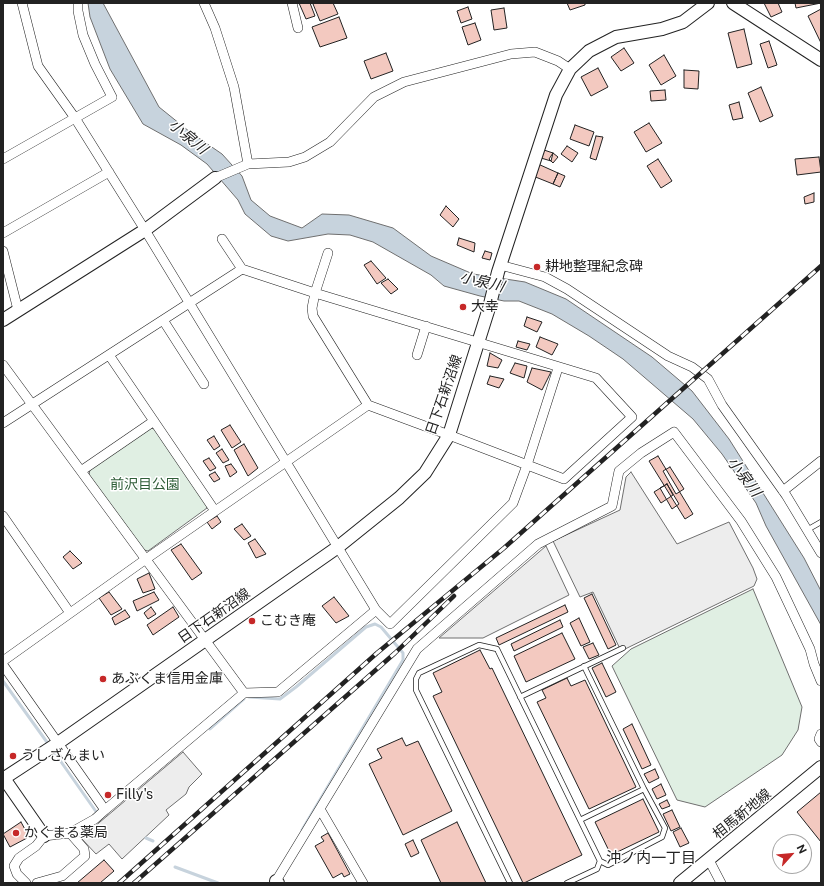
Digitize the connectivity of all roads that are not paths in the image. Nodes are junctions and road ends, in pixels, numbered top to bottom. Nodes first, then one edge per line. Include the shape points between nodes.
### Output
1 (22, 3) edge
2 (78, 3) edge
3 (204, 3) edge
4 (292, 3) edge
5 (708, 3) edge
6 (733, 3) edge
7 (298, 28) dead end
8 (821, 60) edge
9 (570, 69) junction
10 (74, 118) junction
11 (3, 159) edge
12 (246, 164) junction
13 (109, 172) junction
14 (215, 178) joint
15 (145, 230) junction
16 (3, 233) edge
17 (222, 239) dead end
18 (3, 251) edge
19 (328, 253) dead end
20 (499, 268) junction
21 (242, 269) junction
22 (315, 294) junction
23 (189, 304) junction
24 (18, 310) junction
25 (3, 320) edge
26 (163, 320) junction
27 (426, 326) junction
28 (478, 342) junction
29 (109, 355) junction
30 (417, 355) dead end
31 (3, 365) edge
32 (558, 368) junction
33 (204, 384) dead end
34 (32, 404) junction
35 (368, 405) junction
36 (154, 421) junction
37 (3, 423) edge
38 (449, 435) junction
39 (821, 461) edge
40 (287, 462) junction
41 (527, 465) junction
42 (81, 471) junction
43 (783, 491) junction
44 (215, 511) junction
45 (3, 516) edge
46 (821, 522) edge
47 (807, 530) junction
48 (338, 548) junction
49 (821, 553) edge
50 (146, 559) junction
51 (376, 610) junction
52 (70, 613) junction
53 (205, 641) junction
54 (623, 648) dead end
55 (3, 660) edge
56 (3, 665) edge
57 (584, 666) junction
58 (821, 682) edge
59 (244, 693) junction
60 (520, 697) junction
61 (821, 734) edge
62 (821, 742) edge
63 (53, 746) junction
64 (821, 767) edge
65 (3, 778) edge
66 (644, 789) junction
67 (320, 809) junction
68 (105, 810) junction
69 (580, 820) junction
70 (70, 833) junction
71 (44, 836) junction
72 (710, 860) junction
73 (600, 861) junction
74 (16, 879) edge
75 (277, 882) edge
76 (26, 883) edge
77 (37, 883) edge
78 (363, 883) edge
79 (510, 883) edge
80 (567, 883) edge
81 (680, 883) edge
82 (721, 883) edge

1 - 10 street via 38,66
2 - 10 street via 83,35 112,97
3 - 12 street via 234,87
4 - 7 street
5 - 9 main road, 日下石新沼線 via 683,22 662,29 616,37 589,51
6 - 8 main road
9 - 12 street via 535,52 511,54 404,82 374,98 330,142 305,157 289,162
9 - 20 main road, 日下石新沼線 via 556,95
10 - 11 street
10 - 13 street
12 - 14 street
13 - 15 street
13 - 16 street
14 - 15 main road
15 - 23 street
15 - 24 main road
17 - 21 street
18 - 24 street
19 - 22 street
20 - 28 main road, 日下石新沼線
20 - 43 street via 545,276 708,379 722,405
21 - 22 street
21 - 23 street
22 - 27 street
22 - 35 street via 313,316
23 - 26 street
23 - 40 street
24 - 25 main road
26 - 29 street
26 - 33 street
27 - 28 street
27 - 30 street
28 - 32 street
28 - 38 main road, 日下石新沼線
29 - 34 street
29 - 36 street
31 - 34 street
32 - 41 street
32 - 41 street via 596,378 632,417 564,479
34 - 37 street
34 - 42 street
35 - 38 street
35 - 40 street
36 - 42 street
36 - 44 street
38 - 41 street
38 - 48 main road, 日下石新沼線 via 425,473
39 - 43 street
40 - 44 street
40 - 48 street
41 - 51 street via 513,503 390,624
42 - 50 street
43 - 47 street
44 - 50 street
45 - 52 street
46 - 47 lane
47 - 49 street
48 - 51 street
48 - 53 main road, 日下石新沼線
50 - 52 street
50 - 53 street
51 - 59 street via 278,692
52 - 55 street
53 - 59 street
53 - 63 main road, 日下石新沼線
54 - 57 lane
56 - 63 street
57 - 60 lane
57 - 66 lane
58 - 67 street via 810,649 776,577 741,521 674,432 619,471 612,506 538,544 417,649
59 - 68 street
60 - 69 lane
60 - 79 lane via 497,649 479,644 419,672 416,680 416,690
61 - 62 street
63 - 65 main road, 日下石新沼線
63 - 68 street
64 - 72 main road, 相馬新地線
65 - 71 main road
66 - 69 lane
66 - 73 lane via 665,828 662,837 608,865
67 - 75 street
67 - 78 street
68 - 70 street via 95,819
69 - 73 lane
70 - 71 street
70 - 77 street via 84,848 85,856 62,876
71 - 74 street via 36,846 18,858 14,866
72 - 81 main road, 相馬新地線
72 - 82 street
73 - 80 lane via 597,869
74 - 76 street

